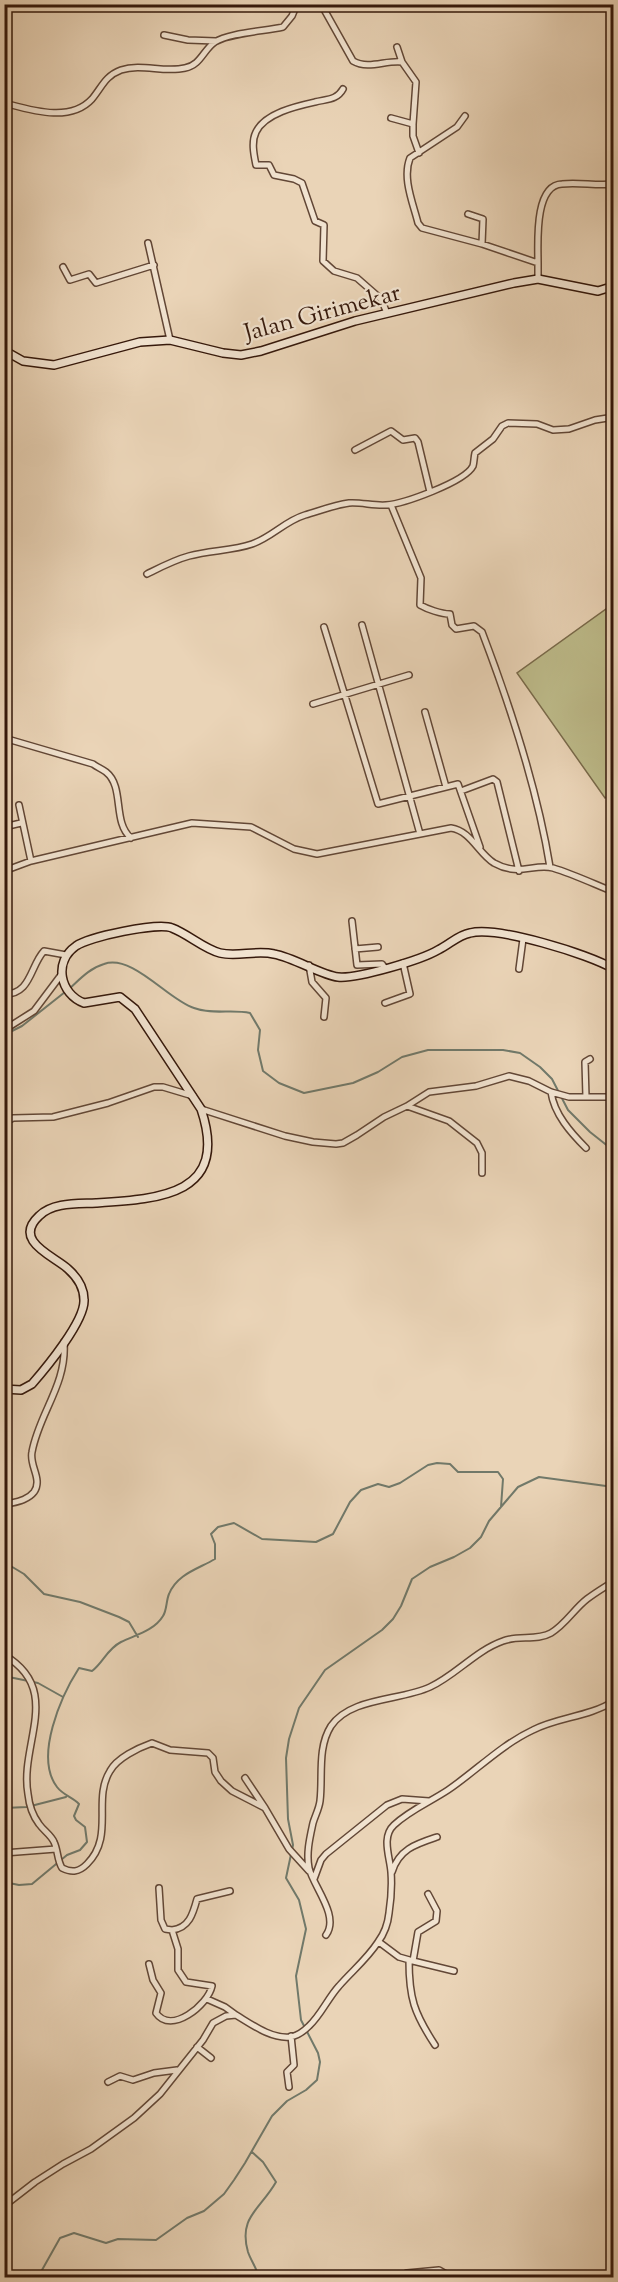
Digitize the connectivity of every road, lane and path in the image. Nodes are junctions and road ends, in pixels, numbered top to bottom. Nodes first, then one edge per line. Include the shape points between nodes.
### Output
1 (297, 4) edge
2 (321, 4) edge
3 (164, 35) dead end
4 (216, 41) junction
5 (397, 47) dead end
6 (402, 62) junction
7 (343, 89) dead end
8 (4, 103) edge
9 (465, 116) dead end
10 (391, 118) dead end
11 (413, 124) junction
12 (419, 153) junction
13 (614, 184) edge
14 (468, 214) dead end
15 (148, 243) dead end
16 (482, 244) junction
17 (538, 263) junction
18 (154, 265) junction
19 (63, 267) dead end
20 (538, 279) junction
21 (614, 286) edge
22 (387, 313) junction
23 (170, 340) junction
24 (6, 350) edge
25 (4, 361) edge
26 (614, 417) edge
27 (355, 450) dead end
28 (430, 492) junction
29 (391, 505) junction
30 (147, 574) dead end
31 (362, 625) dead end
32 (324, 627) dead end
33 (409, 675) dead end
34 (378, 684) junction
35 (344, 694) junction
36 (313, 704) dead end
37 (425, 712) dead end
38 (4, 738) edge
39 (446, 787) junction
40 (461, 790) junction
41 (410, 796) junction
42 (19, 805) dead end
43 (21, 823) junction
44 (4, 827) edge
45 (420, 834) junction
46 (131, 838) junction
47 (481, 852) junction
48 (31, 861) junction
49 (550, 867) junction
50 (4, 871) edge
51 (519, 871) junction
52 (614, 892) edge
53 (352, 921) dead end
54 (523, 939) junction
55 (378, 947) dead end
56 (355, 949) junction
57 (66, 955) junction
58 (403, 963) junction
59 (309, 965) junction
60 (385, 968) junction
61 (519, 969) dead end
62 (614, 969) edge
63 (61, 975) junction
64 (4, 994) edge
65 (385, 1003) dead end
66 (324, 1017) dead end
67 (4, 1030) edge
68 (590, 1059) dead end
69 (551, 1092) junction
70 (194, 1097) junction
71 (586, 1097) junction
72 (614, 1097) edge
73 (407, 1106) junction
74 (201, 1109) junction
75 (4, 1123) edge
76 (586, 1149) dead end
77 (482, 1173) dead end
78 (64, 1341) junction
79 (4, 1389) edge
80 (4, 1505) edge
81 (614, 1581) edge
82 (4, 1655) edge
83 (614, 1701) edge
84 (245, 1778) dead end
85 (430, 1801) junction
86 (265, 1808) junction
87 (437, 1837) dead end
88 (56, 1849) junction
89 (4, 1853) edge
90 (309, 1870) junction
91 (391, 1873) junction
92 (314, 1880) junction
93 (159, 1888) dead end
94 (230, 1891) dead end
95 (428, 1894) dead end
96 (172, 1930) junction
97 (326, 1935) dead end
98 (379, 1942) junction
99 (412, 1961) junction
100 (148, 1964) dead end
101 (454, 1971) dead end
102 (207, 1999) junction
103 (236, 2015) junction
104 (291, 2036) junction
105 (435, 2045) dead end
106 (197, 2047) junction
107 (211, 2058) dead end
108 (179, 2069) junction
109 (108, 2082) dead end
110 (289, 2087) dead end
111 (4, 2206) edge
112 (406, 2273) dead end
113 (453, 2277) edge

1 - 4 street via 283,27
2 - 6 street via 353,61 362,65
3 - 4 street
4 - 8 street via 190,67 117,72 103,81 93,98 73,111 47,112
5 - 6 street
6 - 11 street via 416,82
7 - 22 street via 336,98 280,113 260,125 254,140 256,165 269,165 274,175 302,183 315,221 324,225 323,261 334,271 357,278 381,299
9 - 12 street via 457,127
10 - 11 street
11 - 12 street
12 - 16 street via 410,158 407,177 420,226
13 - 17 street via 562,184 550,188 537,234
14 - 16 street via 483,219
15 - 18 street
16 - 17 street
17 - 20 street
18 - 19 street via 96,283 89,274 70,280
18 - 23 street
20 - 21 street, Jalan Girimekar via 598,291
20 - 22 street, Jalan Girimekar
22 - 23 street, Jalan Girimekar via 241,355
23 - 24 street, Jalan Girimekar via 140,342 54,365 23,361
24 - 25 street
26 - 28 street via 553,430 537,424 508,423 475,453 473,466 467,472
27 - 28 street via 392,431 403,440 415,438
28 - 29 street
29 - 30 street via 353,503 328,508 294,519 255,543 191,556
29 - 49 street via 421,578 420,605 450,614 456,629 474,626 482,632 529,771
31 - 34 street
32 - 35 street
33 - 34 street
34 - 35 street
34 - 41 street
35 - 36 street
35 - 41 street via 378,804
37 - 39 street
38 - 46 street via 106,771 112,778 125,831
39 - 40 street via 458,784
39 - 41 street
40 - 47 street
40 - 51 street via 493,779 497,782
41 - 45 street
42 - 43 street
43 - 44 street
43 - 48 street
45 - 46 street via 318,854 294,849 246,826 192,823
45 - 47 street via 458,829
46 - 48 street
47 - 51 street via 496,864
48 - 50 street
49 - 51 street
49 - 52 street
53 - 56 street
54 - 58 street via 484,931 470,933
54 - 61 street
54 - 62 street via 586,956
55 - 56 street
56 - 60 street via 357,965 382,964
57 - 59 street via 84,942 155,926 170,927 218,953 276,954
57 - 63 street
57 - 64 street via 44,951 23,987 13,994
58 - 60 street
58 - 65 street via 410,994
59 - 60 street via 336,977
59 - 66 street via 312,982 325,996
63 - 67 street via 34,1011
63 - 70 street via 70,995 78,1001 90,1003 120,997 135,1009
68 - 71 street via 585,1062
69 - 71 street
69 - 73 street via 509,1076 476,1086 429,1092
69 - 76 street via 556,1110
70 - 74 street
70 - 75 street via 154,1088 53,1117 13,1118
71 - 72 street
73 - 74 street via 336,1144 285,1136
73 - 77 street via 449,1121 477,1143 482,1153
74 - 78 street via 209,1149 204,1166 189,1184 155,1197 58,1206 39,1216 33,1225 32,1236 41,1251 67,1268 83,1287 82,1312
78 - 79 street via 32,1384 21,1390
78 - 80 street via 63,1370 32,1453 37,1485 27,1498
81 - 90 street via 586,1599 549,1635 505,1640 430,1687 360,1706 338,1718 324,1744 320,1803 308,1849
82 - 88 street via 24,1670 35,1695 37,1718 27,1768 28,1797 38,1823
83 - 85 street via 535,1728
84 - 86 street
85 - 91 street via 392,1827 387,1836
85 - 92 street via 402,1799 387,1805 326,1854
86 - 88 street via 227,1787 215,1772 208,1753 170,1750 152,1743 110,1770 105,1781 102,1838 91,1860 72,1872 62,1868
86 - 90 street via 289,1849
87 - 91 street via 401,1854
88 - 89 street
90 - 92 street
91 - 98 street via 389,1913
92 - 97 street via 330,1921
93 - 96 street via 161,1920 165,1929
94 - 96 street via 197,1899 189,1921
95 - 99 street via 437,1911 435,1921 418,1932
96 - 102 street via 179,1973 188,1983 211,1984
98 - 99 street via 399,1957
98 - 104 street via 340,1984 310,2025
99 - 101 street
99 - 105 street via 410,1990 417,2015
100 - 102 street via 161,1993 156,2013 159,2018 167,2022 180,2019
102 - 103 street
103 - 104 street via 258,2029
103 - 106 street via 213,2023
104 - 110 street via 294,2065 287,2072
106 - 107 street
106 - 108 street
108 - 109 street via 133,2080 120,2076
108 - 111 street via 134,2118
112 - 113 street via 440,2270

